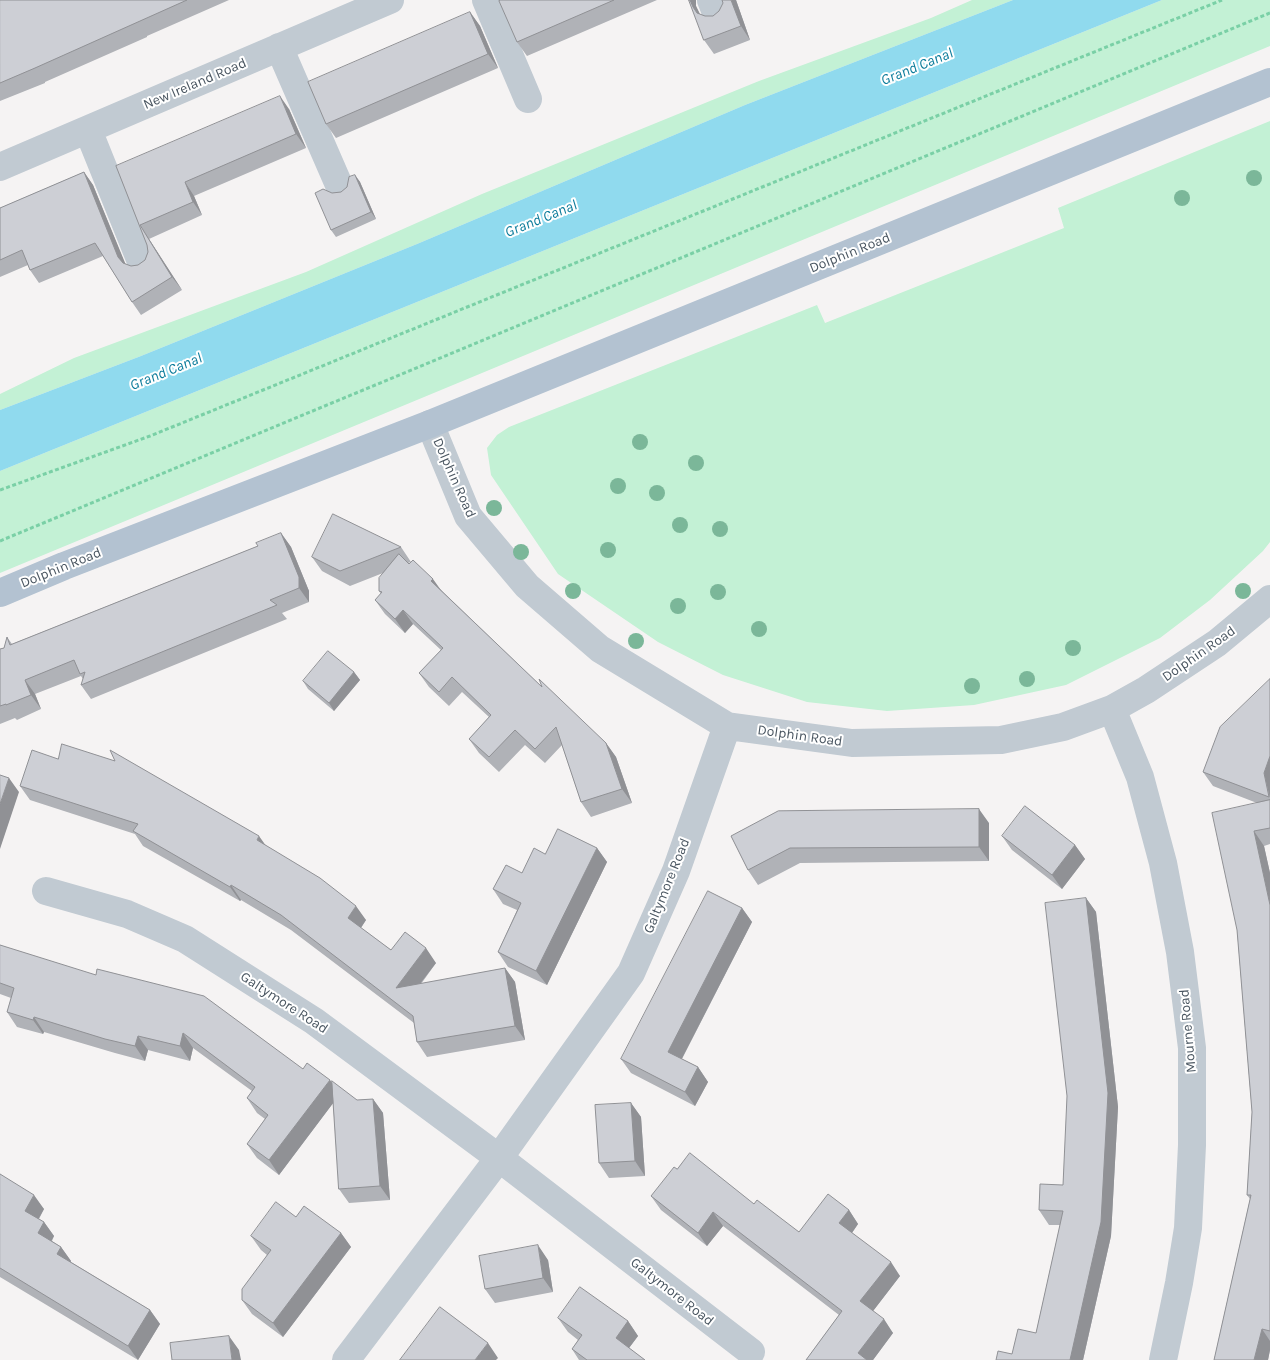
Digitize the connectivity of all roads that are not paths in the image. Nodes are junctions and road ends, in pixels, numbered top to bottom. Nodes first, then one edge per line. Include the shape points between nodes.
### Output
1 (390, 0) edge
2 (486, 0) edge
3 (279, 47) junction
4 (1270, 82) edge
5 (528, 99) dead end
6 (88, 130) junction
7 (0, 167) edge
8 (339, 185) dead end
9 (142, 264) edge
10 (430, 424) junction
11 (0, 593) edge
12 (1270, 599) edge
13 (1112, 709) junction
14 (727, 726) junction
15 (46, 891) dead end
16 (499, 1158) junction
17 (751, 1352) dead end
18 (346, 1360) edge
19 (1163, 1360) edge

1 - 3 street, New Ireland Road
2 - 5 street
3 - 6 street, New Ireland Road
3 - 8 street
4 - 10 main road, Dolphin Road
6 - 7 street, New Ireland Road
6 - 9 street
10 - 11 main road, Dolphin Road
10 - 14 street, Dolphin Road via 468,516 527,586 600,649
12 - 13 street, Dolphin Road via 1217,643
13 - 14 street, Dolphin Road via 1063,727 1001,740 852,743
13 - 19 street, Mourne Road via 1140,777 1163,863 1180,952 1192,1048 1188,1228
14 - 16 street, Galtymore Road via 676,871 631,973
15 - 16 street, Galtymore Road via 127,914 185,940 314,1021
16 - 17 street, Galtymore Road
16 - 18 street, Galtymore Road

